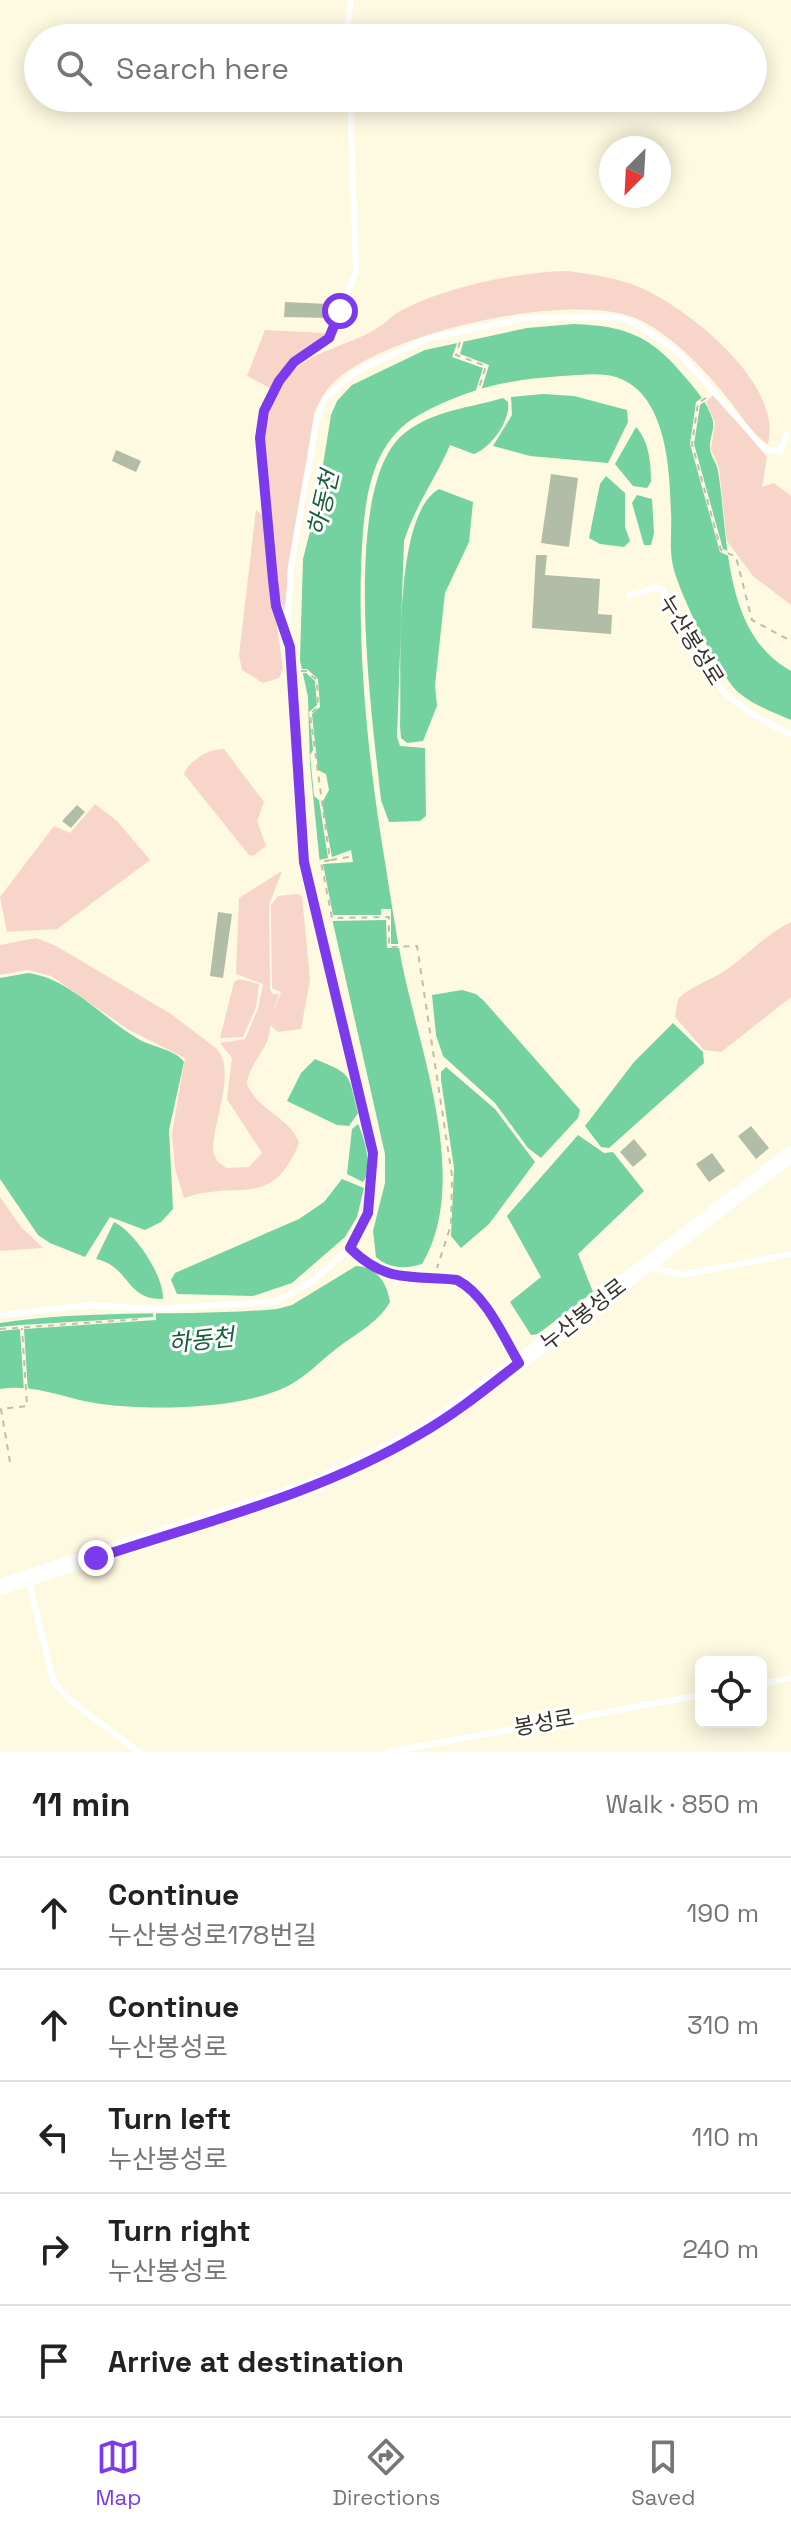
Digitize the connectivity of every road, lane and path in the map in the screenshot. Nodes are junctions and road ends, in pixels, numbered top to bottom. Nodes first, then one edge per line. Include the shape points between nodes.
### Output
1 (351, 0) edge
2 (348, 24) edge
3 (351, 112) edge
4 (465, 329) junction
5 (478, 391) dead end
6 (708, 396) dead end
7 (787, 435) dead end
8 (629, 595) dead end
9 (791, 641) edge
10 (290, 647) junction
11 (292, 672) junction
12 (791, 734) edge
13 (349, 857) dead end
14 (330, 860) junction
15 (791, 1154) edge
16 (350, 1248) junction
17 (791, 1254) edge
18 (647, 1265) junction
19 (433, 1278) junction
20 (0, 1315) edge
21 (155, 1319) dead end
22 (22, 1327) junction
23 (0, 1329) edge
24 (519, 1363) junction
25 (1, 1416) edge
26 (10, 1462) dead end
27 (28, 1579) junction
28 (0, 1587) edge
29 (791, 1678) edge
30 (767, 1683) edge
31 (695, 1696) edge
32 (139, 1752) edge
33 (388, 1752) edge

1 - 2 lane
3 - 10 lane via 357,261 353,282 329,338 286,371 260,425 276,606
4 - 5 path via 456,355 486,366
4 - 7 lane via 526,318 624,319 678,352 765,449 780,452
4 - 10 lane via 417,342 357,371 325,398 291,566
6 - 9 path via 698,403 692,444 721,550 736,557 752,620
8 - 12 lane, 누산봉성로 via 663,590 706,671 727,696 747,713
10 - 11 lane
11 - 14 path via 306,671 317,680 318,707 310,714
11 - 16 lane via 304,862 373,1153 368,1213
13 - 14 path
14 - 19 path via 321,862 332,918 389,917 389,947 417,946 452,1176 451,1225
15 - 18 street, 누산봉성로
16 - 19 lane, 누산봉성로 via 392,1276
16 - 20 lane via 313,1281 275,1302 151,1309 90,1305
17 - 18 lane, 누산봉성로 via 683,1275
18 - 24 street, 누산봉성로
19 - 24 lane, 누산봉성로 via 457,1280 472,1291
21 - 22 path
22 - 23 path
22 - 25 path via 27,1406 1,1409
24 - 27 street, 누산봉성로 via 420,1434 313,1486
25 - 26 path
27 - 28 street, 누산봉성로
27 - 32 lane via 54,1683
29 - 30 lane
31 - 33 lane, 봉성로

